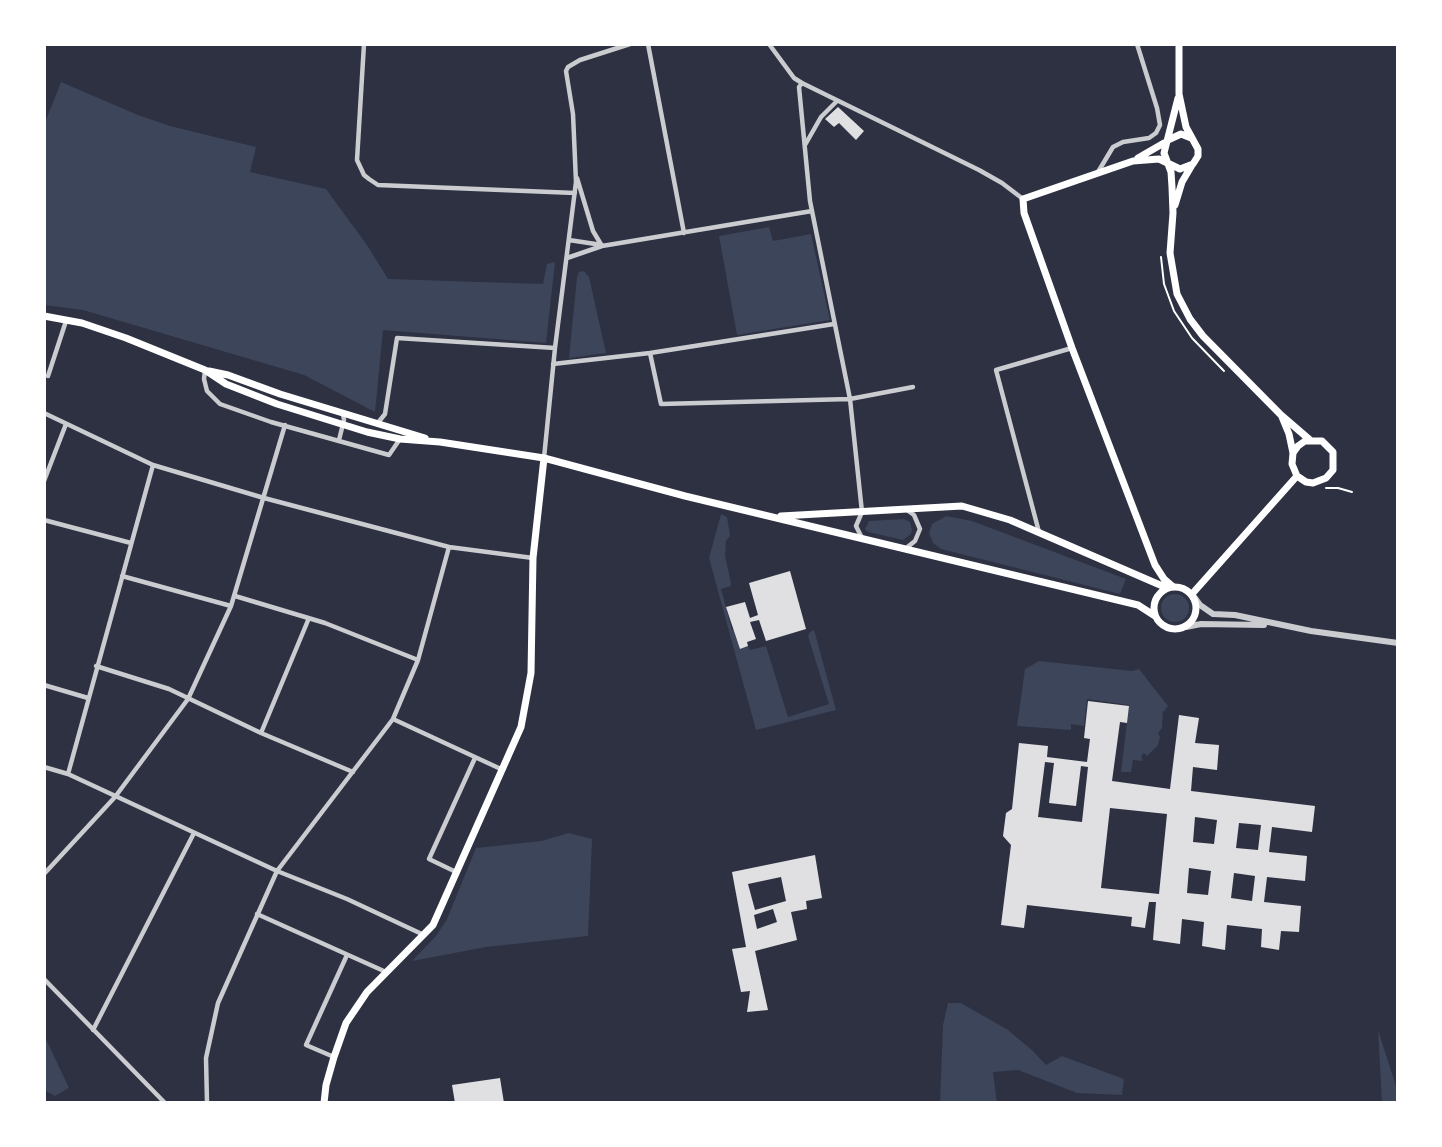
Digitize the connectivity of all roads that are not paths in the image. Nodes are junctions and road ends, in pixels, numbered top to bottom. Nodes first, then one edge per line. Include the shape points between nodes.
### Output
1 (364, 44) edge
2 (630, 44) edge
3 (648, 44) edge
4 (769, 44) edge
5 (1137, 44) edge
6 (1179, 44) edge
7 (802, 83) junction
8 (1179, 94) junction
9 (836, 101) junction
10 (1168, 140) junction
11 (1195, 140) junction
12 (804, 146) junction
13 (1133, 161) junction
14 (1168, 162) junction
15 (1193, 164) junction
16 (1098, 172) junction
17 (576, 174) junction
18 (575, 193) junction
19 (1023, 199) junction
20 (812, 211) junction
21 (1173, 213) junction
22 (684, 233) junction
23 (569, 240) junction
24 (602, 246) junction
25 (567, 258) junction
26 (44, 316) edge
27 (66, 320) junction
28 (834, 324) junction
29 (555, 348) junction
30 (1072, 348) junction
31 (650, 354) junction
32 (553, 364) junction
33 (205, 370) junction
34 (48, 376) dead end
35 (913, 387) dead end
36 (850, 399) junction
37 (342, 412) junction
38 (44, 413) edge
39 (1281, 415) junction
40 (66, 424) junction
41 (344, 424) junction
42 (377, 424) junction
43 (285, 425) junction
44 (400, 439) junction
45 (339, 440) junction
46 (1310, 440) junction
47 (440, 442) junction
48 (1293, 453) junction
49 (544, 458) junction
50 (153, 465) junction
51 (1297, 476) junction
52 (44, 481) edge
53 (264, 498) junction
54 (906, 510) junction
55 (862, 512) junction
56 (769, 516) junction
57 (44, 520) edge
58 (1040, 533) junction
59 (862, 539) junction
60 (131, 544) junction
61 (450, 547) junction
62 (904, 549) junction
63 (533, 558) junction
64 (122, 576) junction
65 (1170, 587) junction
66 (235, 596) junction
67 (1193, 596) junction
68 (232, 606) junction
69 (1155, 615) junction
70 (309, 618) junction
71 (1273, 625) junction
72 (1185, 627) junction
73 (1398, 643) edge
74 (418, 660) junction
75 (96, 666) junction
76 (44, 685) edge
77 (88, 698) junction
78 (188, 699) junction
79 (393, 719) junction
80 (261, 733) junction
81 (475, 758) junction
82 (44, 767) edge
83 (504, 770) junction
84 (353, 772) junction
85 (68, 774) junction
86 (115, 797) junction
87 (194, 833) junction
88 (277, 871) junction
89 (457, 873) junction
90 (44, 874) edge
91 (257, 914) junction
92 (424, 935) junction
93 (347, 955) junction
94 (386, 972) junction
95 (44, 979) edge
96 (93, 1030) junction
97 (334, 1057) junction
98 (164, 1103) edge
99 (206, 1103) edge
100 (324, 1103) edge

1 - 18 street via 357,160 369,179 378,185
2 - 17 street via 580,60 566,71
3 - 22 street
4 - 7 street
5 - 16 street via 1160,125 1149,138 1116,144
6 - 8 main road
7 - 9 street
7 - 12 street
8 - 10 main road
8 - 11 main road via 1186,127
9 - 12 street
9 - 19 street via 979,170
10 - 11 main road via 1181,134
10 - 13 main road
10 - 14 main road via 1164,153
11 - 15 main road via 1198,153
12 - 20 street
13 - 14 main road
13 - 16 main road
14 - 15 main road via 1180,169
14 - 21 main road
15 - 21 main road
16 - 19 main road
17 - 18 street
17 - 24 street
18 - 23 street
19 - 30 main road
20 - 22 street
20 - 28 street
21 - 39 main road via 1171,266 1183,307 1203,336
22 - 24 street
23 - 24 street
23 - 25 street
24 - 25 street
25 - 29 street
26 - 27 main road
27 - 33 main road
27 - 34 street
28 - 31 street
28 - 36 street
29 - 32 street
29 - 42 street via 397,338 385,414
30 - 58 street via 996,370
30 - 65 main road via 1155,565
31 - 32 street
31 - 36 street via 661,404
32 - 49 street
33 - 37 main road
33 - 41 main road via 226,384 277,404
33 - 43 street via 207,391 220,404
35 - 36 street
36 - 55 street
37 - 41 street
37 - 42 main road
38 - 40 street
39 - 46 main road
39 - 48 main road
40 - 50 street
40 - 52 street
41 - 44 main road
41 - 45 street
42 - 47 main road
43 - 45 street
43 - 53 street
44 - 45 street via 389,455
44 - 47 main road
46 - 48 main road
46 - 51 main road via 1328,446 1334,456 1333,470 1314,483
47 - 49 main road
48 - 51 main road
49 - 56 main road
49 - 63 main road
50 - 53 street
50 - 60 street
51 - 67 main road
53 - 61 street
53 - 66 street
54 - 55 main road
54 - 58 main road via 962,506
54 - 62 street via 915,515 920,529 915,541
55 - 56 main road
55 - 59 street via 856,526
56 - 59 main road
57 - 60 street
58 - 65 main road
59 - 62 main road
60 - 64 street
61 - 63 street
61 - 74 street
62 - 69 main road via 1138,605
63 - 83 main road via 529,690 522,727
64 - 68 street
64 - 75 street
65 - 67 main road via 1184,588
65 - 69 main road via 1155,599
66 - 68 street
66 - 70 street
67 - 71 street via 1213,614
67 - 72 main road via 1196,613
68 - 78 street
69 - 72 main road via 1168,628
70 - 74 street
70 - 80 street
71 - 72 street
71 - 73 street
74 - 79 street
75 - 77 street
75 - 78 street
76 - 77 street
77 - 85 street
78 - 80 street
78 - 86 street
79 - 81 street
79 - 84 street
80 - 84 street
81 - 83 street
81 - 89 street via 429,859
82 - 85 street
83 - 89 main road
84 - 88 street
85 - 86 street
86 - 87 street
86 - 90 street
87 - 88 street
87 - 96 street
88 - 91 street
88 - 92 street
89 - 92 main road via 440,913
91 - 93 street
91 - 99 street via 218,1003 206,1058
92 - 94 main road
93 - 94 street
93 - 97 street via 306,1045
94 - 97 main road via 352,1013
95 - 96 street
96 - 98 street
97 - 100 main road

